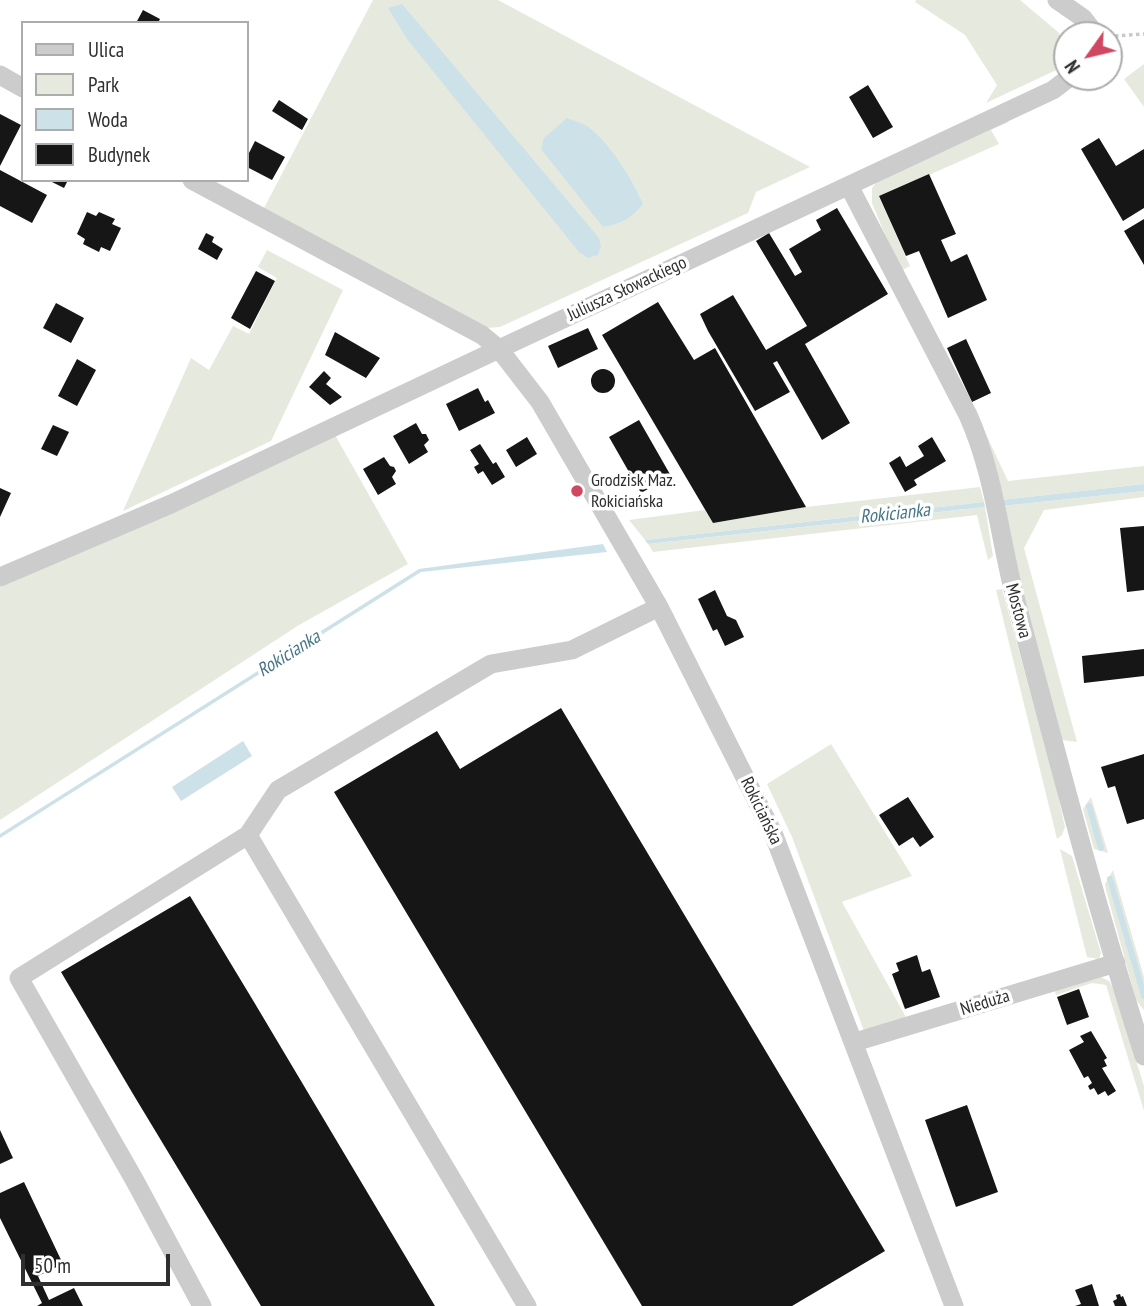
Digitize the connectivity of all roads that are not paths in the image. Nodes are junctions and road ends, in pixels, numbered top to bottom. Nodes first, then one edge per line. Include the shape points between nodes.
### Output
1 (1057, 0) edge
2 (1085, 21) edge
3 (0, 75) edge
4 (21, 87) edge
5 (1053, 90) edge
6 (196, 182) edge
7 (849, 186) junction
8 (499, 349) junction
9 (0, 577) edge
10 (659, 607) junction
11 (248, 835) junction
12 (1116, 963) junction
13 (855, 1042) junction
14 (1144, 1056) edge
15 (202, 1306) edge
16 (527, 1306) edge
17 (954, 1306) edge

1 - 2 street
3 - 4 street
5 - 7 street, Juliusza Słowackiego
6 - 8 street via 482,335
7 - 8 street, Juliusza Słowackiego
7 - 12 street, Mostowa via 968,415 984,455 1007,569
8 - 9 street, Juliusza Słowackiego via 171,504
8 - 10 street, Rokiciańska via 540,402
10 - 11 street via 572,650 491,664 278,790
10 - 13 street, Rokiciańska via 773,834
11 - 15 street via 19,978
11 - 16 street
12 - 13 street, Nieduża
12 - 14 street, Mostowa
13 - 17 street, Rokiciańska

